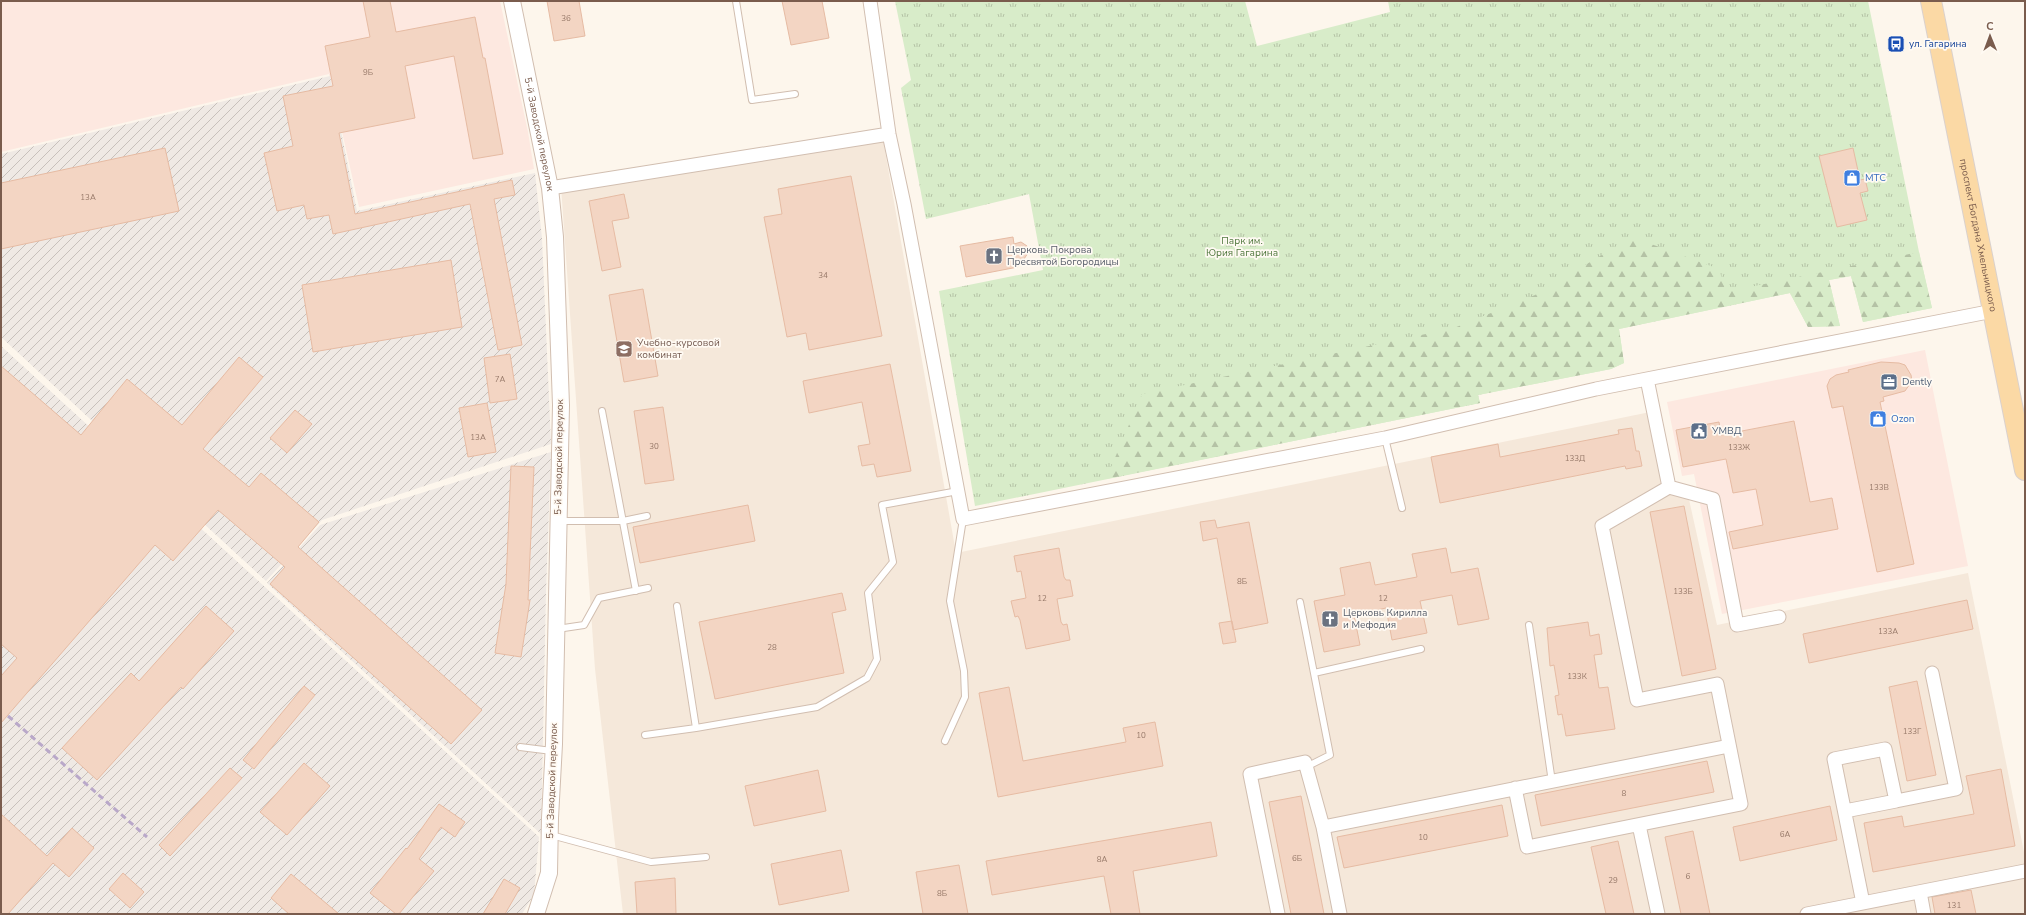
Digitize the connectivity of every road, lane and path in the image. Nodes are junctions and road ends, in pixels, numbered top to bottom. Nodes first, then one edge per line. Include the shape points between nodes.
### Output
1 (512, 1) edge
2 (736, 1) edge
3 (870, 1) edge
4 (1931, 1) edge
5 (795, 94) dead end
6 (889, 134) junction
7 (550, 188) junction
8 (1993, 311) junction
9 (1647, 379) junction
10 (602, 411) dead end
11 (1385, 438) junction
12 (2025, 470) edge
13 (1669, 487) junction
14 (958, 491) junction
15 (1402, 508) dead end
16 (647, 516) dead end
17 (963, 519) junction
18 (558, 521) junction
19 (623, 521) junction
20 (648, 588) dead end
21 (636, 591) junction
22 (1300, 602) dead end
23 (677, 606) dead end
24 (1779, 618) dead end
25 (1529, 625) dead end
26 (556, 629) junction
27 (1421, 649) dead end
28 (1314, 673) junction
29 (1932, 673) dead end
30 (696, 728) junction
31 (645, 735) dead end
32 (946, 741) dead end
33 (1729, 746) junction
34 (520, 747) dead end
35 (554, 751) junction
36 (1306, 767) junction
37 (1552, 782) junction
38 (1515, 788) junction
39 (1896, 801) junction
40 (1845, 811) junction
41 (1639, 825) junction
42 (1323, 827) junction
43 (550, 835) junction
44 (706, 857) dead end
45 (2025, 871) edge
46 (1920, 892) junction
47 (1863, 903) junction
48 (536, 914) edge
49 (1278, 914) edge
50 (1340, 914) edge
51 (1658, 914) edge
52 (1807, 914) edge
53 (1924, 914) edge

1 - 7 street, 5-й Заводской переулок
2 - 5 lane via 752,100
3 - 6 street
4 - 8 main road, проспект Богдана Хмельницкого
6 - 7 street
6 - 14 street via 906,211
7 - 18 street, 5-й Заводской переулок via 561,405
8 - 9 street
8 - 12 main road, проспект Богдана Хмельницкого
9 - 11 street
9 - 13 street
10 - 19 lane
11 - 15 lane
11 - 17 street
13 - 24 street via 1712,499 1737,626
13 - 33 street via 1602,526 1637,700 1717,684
14 - 17 street
14 - 30 lane via 882,505 893,562 868,593 877,659 868,678 816,707
16 - 19 lane
17 - 32 lane via 950,601 964,671 965,697
18 - 19 lane
18 - 26 street, 5-й Заводской переулок
19 - 21 lane
20 - 21 lane
21 - 26 lane via 599,598 584,624
22 - 28 lane
23 - 30 lane
25 - 37 lane
26 - 35 street, 5-й Заводской переулок
27 - 28 lane
28 - 36 lane via 1330,755
29 - 39 street via 1956,789
30 - 31 lane
33 - 37 street
33 - 41 street via 1741,804
34 - 35 lane
35 - 43 street, 5-й Заводской переулок
36 - 42 street
36 - 49 street via 1305,762 1250,774
37 - 38 street
38 - 41 street via 1527,847
38 - 42 street
39 - 40 street
39 - 40 street via 1886,749 1834,759
40 - 47 street
41 - 51 street
42 - 50 street
43 - 44 lane via 651,862
43 - 48 street, 5-й Заводской переулок via 550,873
45 - 46 street
46 - 47 street
46 - 53 street
47 - 52 street

